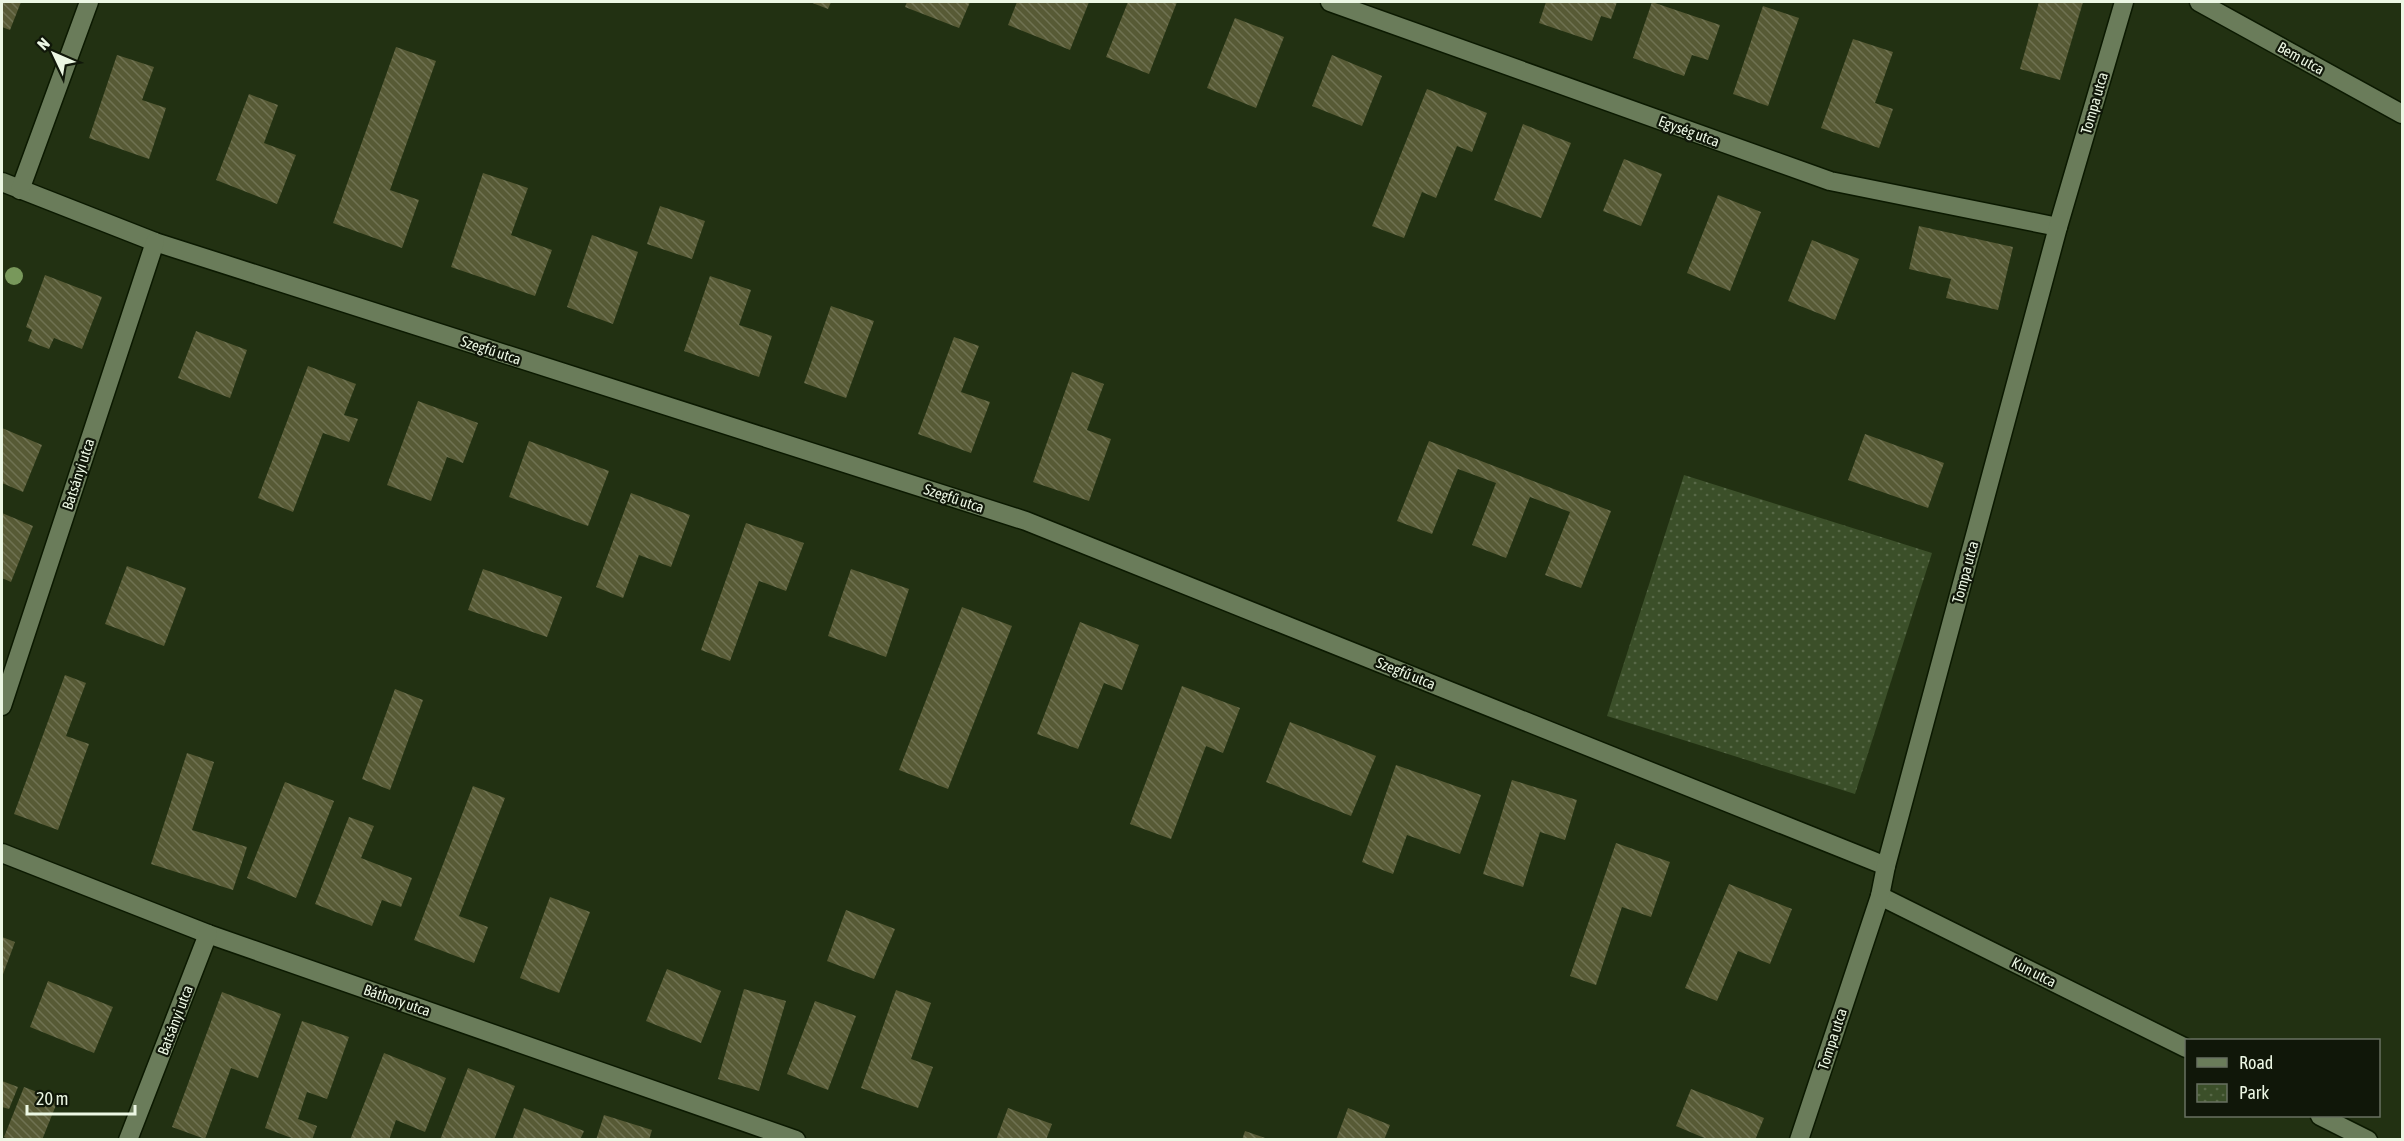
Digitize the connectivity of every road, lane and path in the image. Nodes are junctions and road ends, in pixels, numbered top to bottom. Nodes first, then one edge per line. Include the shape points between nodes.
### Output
1 (89, 2) edge
2 (1330, 2) edge
3 (2124, 2) edge
4 (2199, 2) edge
5 (2403, 114) edge
6 (2, 182) edge
7 (20, 190) junction
8 (2058, 227) junction
9 (155, 242) junction
10 (2, 706) edge
11 (2, 853) edge
12 (1886, 866) junction
13 (1880, 896) junction
14 (208, 934) junction
15 (2185, 1047) edge
16 (2322, 1117) edge
17 (128, 1140) edge
18 (796, 1140) edge
19 (1799, 1140) edge
20 (2368, 1140) edge

1 - 7 street
2 - 8 street, Egység utca via 1830,181
3 - 8 street, Tompa utca
4 - 5 street, Bem utca
6 - 7 street, Szegfű utca
7 - 9 street, Szegfű utca
8 - 12 street, Tompa utca
9 - 10 street, Batsányi utca
9 - 12 street, Szegfű utca via 1026,521
11 - 14 street, Báthory utca
12 - 13 street, Tompa utca
13 - 15 street, Kun utca
13 - 19 street, Tompa utca
14 - 17 street, Batsányi utca
14 - 18 street, Báthory utca
16 - 20 street

